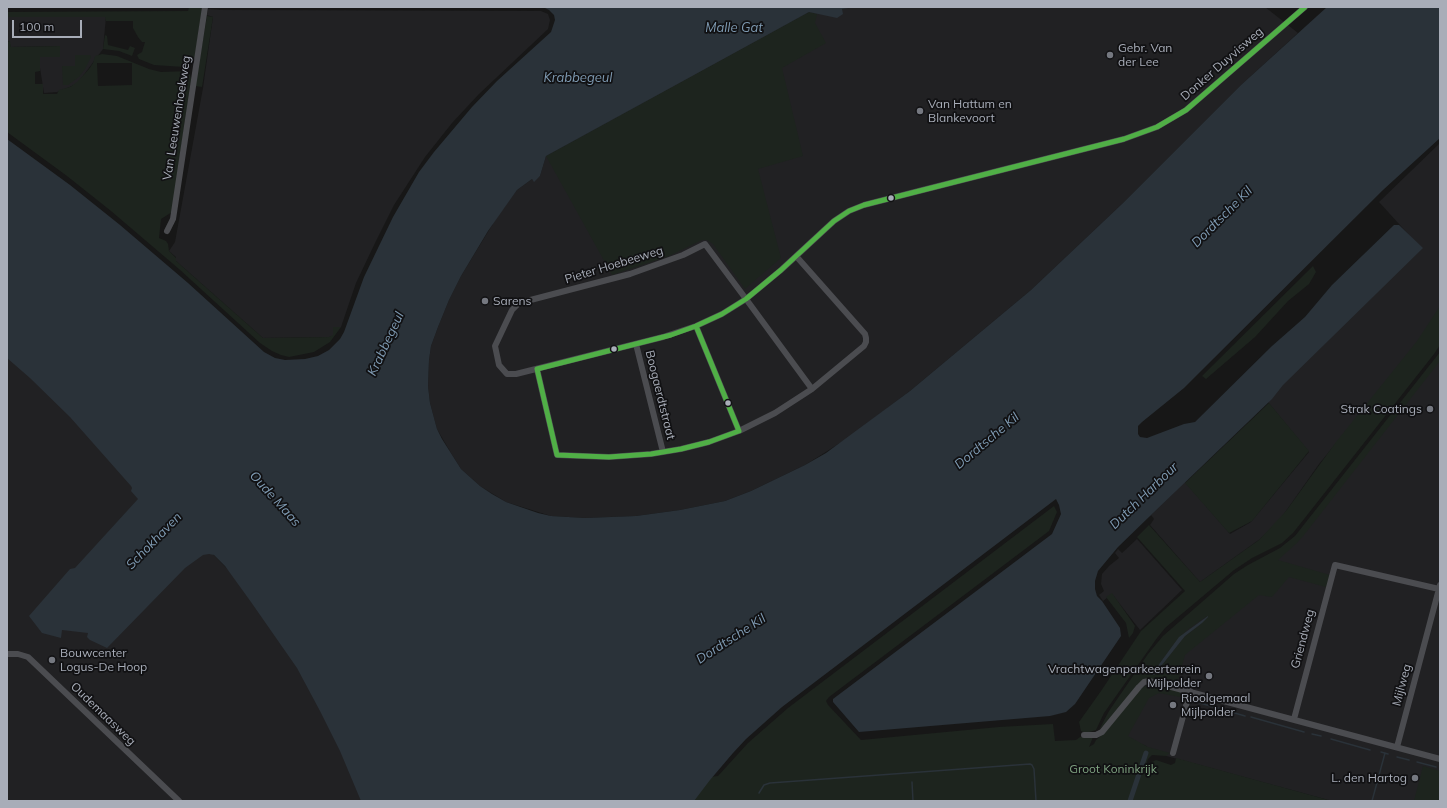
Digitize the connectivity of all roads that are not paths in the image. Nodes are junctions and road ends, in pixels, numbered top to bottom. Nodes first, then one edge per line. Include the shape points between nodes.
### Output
1 (205, 7) edge
2 (1305, 7) edge
3 (167, 231) dead end
4 (796, 256) junction
5 (746, 299) junction
6 (696, 326) junction
7 (636, 344) junction
8 (497, 356) joint
9 (536, 369) junction
10 (812, 389) junction
11 (739, 431) junction
12 (663, 452) junction
13 (1439, 587) edge
14 (7, 654) edge
15 (1190, 691) junction
16 (1294, 719) junction
17 (1084, 735) dead end
18 (1397, 747) junction
19 (1173, 753) dead end
20 (1440, 759) edge
21 (179, 801) edge

1 - 3 street, Van Leeuwenhoekweg via 173,219
2 - 4 street, Donker Duyvisweg via 1186,110 1157,127 1124,139 864,205 849,211 834,222
4 - 5 street, Donker Duyvisweg
4 - 10 street via 862,330 866,338 864,346
5 - 6 street, Donker Duyvisweg
5 - 8 street, Pieter Hoebeeweg via 705,244 683,255 635,272 519,303 513,308 496,343
5 - 10 street
6 - 7 street, Donker Duyvisweg
6 - 11 street
7 - 9 street, Donker Duyvisweg
7 - 12 street, Boogaerdtstraat
8 - 9 street, Donker Duyvisweg via 499,365 507,374
9 - 12 street via 558,455 609,457
10 - 11 street via 775,413
11 - 12 street via 709,442
13 - 16 street, Griendweg via 1335,565
13 - 18 street, Mijlweg
14 - 21 street, Oudemaasweg via 18,654 28,658
15 - 16 street
15 - 17 street via 1144,682 1102,732
15 - 19 street
16 - 18 street
18 - 20 street

